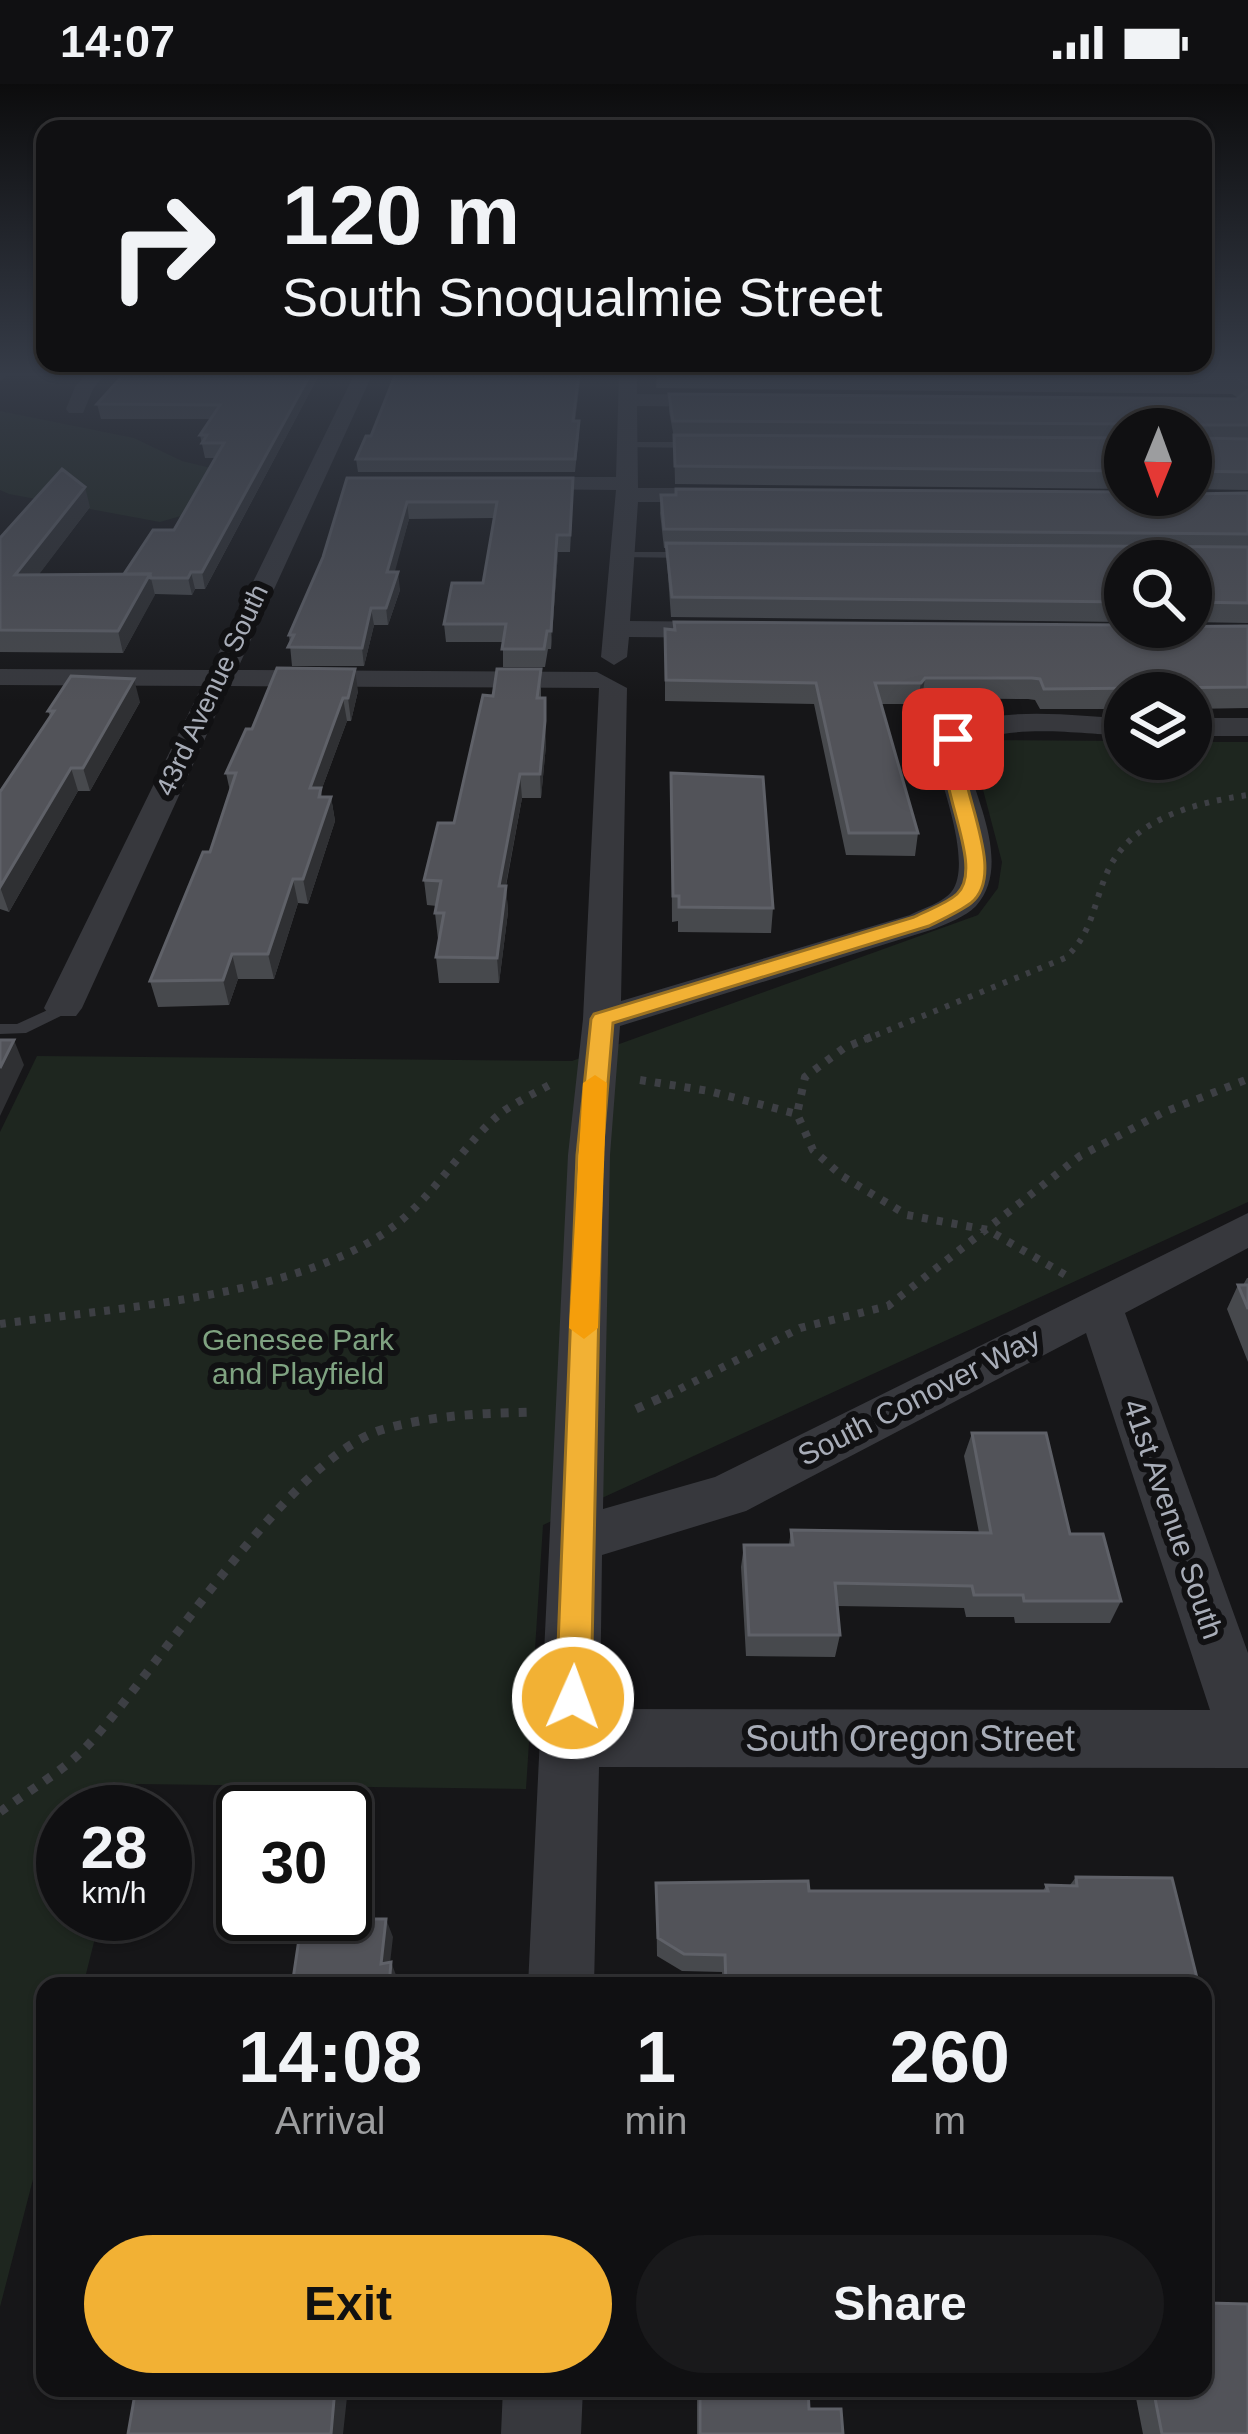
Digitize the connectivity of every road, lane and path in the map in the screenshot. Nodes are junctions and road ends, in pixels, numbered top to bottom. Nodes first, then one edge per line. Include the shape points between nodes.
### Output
1 (322, 483) edge
2 (494, 483) edge
3 (626, 483) edge
4 (626, 489) junction
5 (758, 496) edge
6 (623, 554) junction
7 (715, 555) edge
8 (616, 629) junction
9 (760, 630) edge
10 (0, 677) edge
11 (218, 678) junction
12 (608, 681) junction
13 (1104, 727) edge
14 (1212, 727) edge
15 (1248, 727) edge
16 (1248, 794) edge
17 (63, 1008) joint
18 (602, 1019) junction
19 (0, 1029) edge
20 (640, 1079) dead end
21 (1248, 1079) edge
22 (560, 1080) dead end
23 (797, 1114) junction
24 (1248, 1229) edge
25 (988, 1230) junction
26 (1084, 1290) junction
27 (1, 1324) edge
28 (636, 1409) dead end
29 (539, 1412) dead end
30 (579, 1539) junction
31 (1248, 1737) edge
32 (572, 1738) junction
33 (0, 1812) edge
34 (561, 1977) edge
35 (543, 2397) edge
36 (541, 2434) edge

1 - 11 street, 43rd Avenue South
2 - 4 street
3 - 4 street
4 - 5 street
4 - 6 street
6 - 7 lane
6 - 8 street
8 - 9 street
8 - 12 street
10 - 11 street
11 - 12 street
11 - 17 street, 43rd Avenue South
12 - 18 street
13 - 18 street via 997,726 963,733 948,748 975,857 966,897 922,922
14 - 15 street
16 - 23 path via 1178,810 1138,834 1107,869 1082,944 1033,973 844,1048 805,1078
17 - 19 lane via 20,1029
18 - 30 street
20 - 23 path
21 - 25 path via 1154,1115 1081,1155
22 - 27 path via 502,1112 389,1230 316,1265 220,1294
23 - 25 path via 813,1150 842,1176 907,1215
24 - 26 street, South Conover Way
25 - 26 path
25 - 28 path via 882,1310 802,1326
26 - 30 street, South Conover Way via 728,1495
26 - 31 street, 41st Avenue South
29 - 33 path via 471,1412 378,1431 335,1456 291,1496 85,1748
30 - 32 street
31 - 32 street, South Oregon Street
32 - 34 street
35 - 36 street

